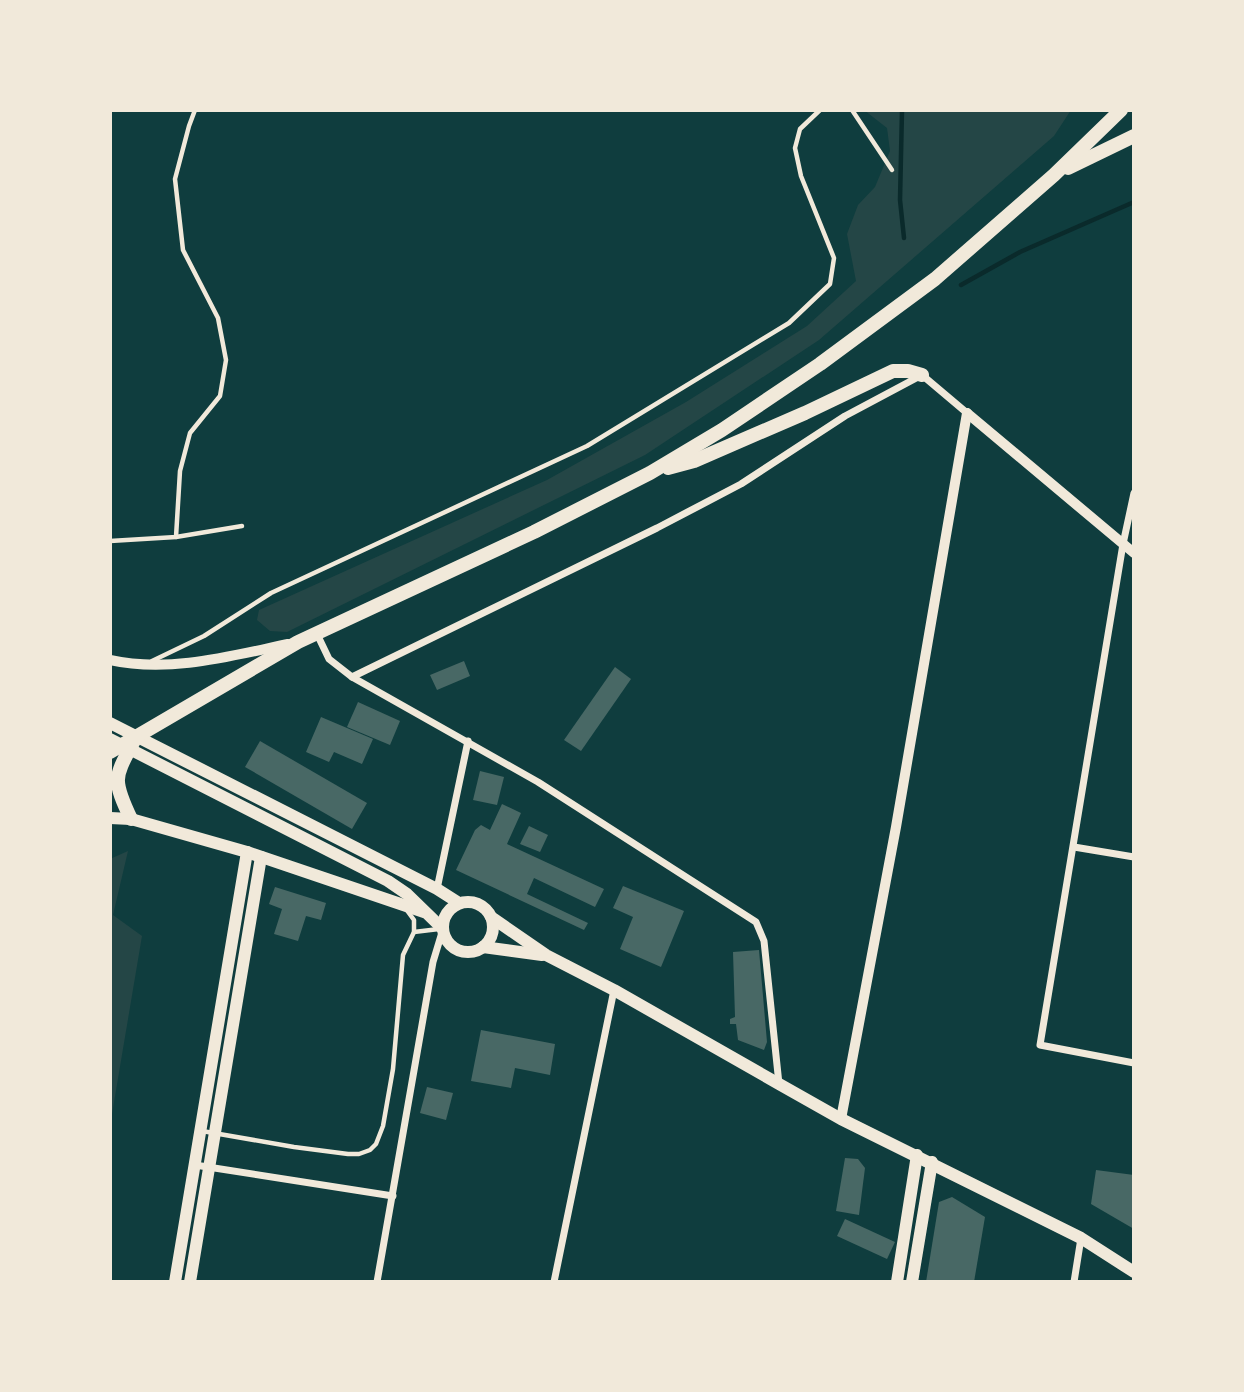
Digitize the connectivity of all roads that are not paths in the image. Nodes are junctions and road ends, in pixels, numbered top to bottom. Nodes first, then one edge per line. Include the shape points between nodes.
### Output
1 (195, 110) edge
2 (820, 110) edge
3 (852, 110) edge
4 (1105, 110) edge
5 (1121, 110) edge
6 (1101, 131) junction
7 (1134, 136) edge
8 (892, 170) dead end
9 (1054, 175) junction
10 (922, 375) junction
11 (967, 413) junction
12 (650, 473) junction
13 (1134, 493) edge
14 (242, 526) dead end
15 (176, 537) junction
16 (110, 541) edge
17 (1122, 544) junction
18 (1134, 554) edge
19 (316, 634) junction
20 (298, 642) junction
21 (110, 660) edge
22 (141, 666) junction
23 (352, 677) junction
24 (110, 723) edge
25 (138, 733) junction
26 (110, 739) edge
27 (468, 741) junction
28 (110, 752) edge
29 (110, 818) edge
30 (131, 819) junction
31 (1073, 847) junction
32 (247, 852) junction
33 (261, 857) junction
34 (1134, 857) edge
35 (437, 889) junction
36 (459, 903) junction
37 (403, 906) junction
38 (424, 913) junction
39 (491, 916) junction
40 (443, 929) junction
41 (414, 932) junction
42 (483, 947) junction
43 (546, 955) junction
44 (614, 990) junction
45 (1134, 1063) edge
46 (779, 1084) junction
47 (841, 1118) junction
48 (201, 1131) junction
49 (215, 1133) junction
50 (917, 1155) junction
51 (932, 1162) junction
52 (195, 1165) junction
53 (209, 1167) junction
54 (393, 1196) junction
55 (1081, 1238) junction
56 (1134, 1272) edge
57 (175, 1282) edge
58 (190, 1282) edge
59 (377, 1282) edge
60 (554, 1282) edge
61 (897, 1282) edge
62 (912, 1282) edge
63 (1074, 1282) edge

1 - 15 lane via 175,179 183,250 218,318 226,360 220,396 190,433 180,471
2 - 22 lane via 800,129 795,148 801,176 834,258 830,284 789,323 587,446 271,593 204,636
3 - 8 lane
4 - 6 highway
5 - 6 highway
6 - 9 highway
7 - 9 highway
9 - 12 highway via 935,279 820,364
10 - 11 street
10 - 12 highway via 893,371 694,461
10 - 23 street via 845,416 741,484
11 - 17 street
11 - 47 street
12 - 19 highway
13 - 17 street
14 - 15 lane
15 - 16 lane
17 - 18 street
17 - 31 street
19 - 20 highway
19 - 23 street via 329,659
20 - 22 street via 211,660
20 - 25 highway
21 - 22 street
23 - 27 street
24 - 35 main road
25 - 28 highway
25 - 30 highway via 117,777
26 - 38 main road via 388,881
27 - 35 street
27 - 46 street via 756,922 764,941
29 - 30 main road
30 - 32 main road
31 - 34 street
31 - 45 street via 1040,1045
32 - 33 main road
32 - 48 main road
33 - 37 main road
33 - 49 main road
35 - 36 main road
36 - 39 main road via 478,904
36 - 40 main road via 449,911
37 - 38 main road
37 - 41 lane via 414,920
38 - 40 main road
39 - 42 main road via 493,930
39 - 43 main road
40 - 41 lane
40 - 42 main road via 453,947 463,951
40 - 54 street via 433,961
41 - 49 lane via 402,955 393,1069 376,1144 359,1154 348,1154
42 - 43 main road
43 - 44 main road
44 - 46 main road
44 - 60 street
46 - 47 main road
47 - 50 main road
48 - 49 lane
48 - 52 main road
49 - 53 main road
50 - 51 main road
50 - 61 main road
51 - 55 main road
51 - 62 main road
52 - 53 street
52 - 57 main road
53 - 54 street
53 - 58 main road
54 - 59 street
55 - 56 main road
55 - 63 street

